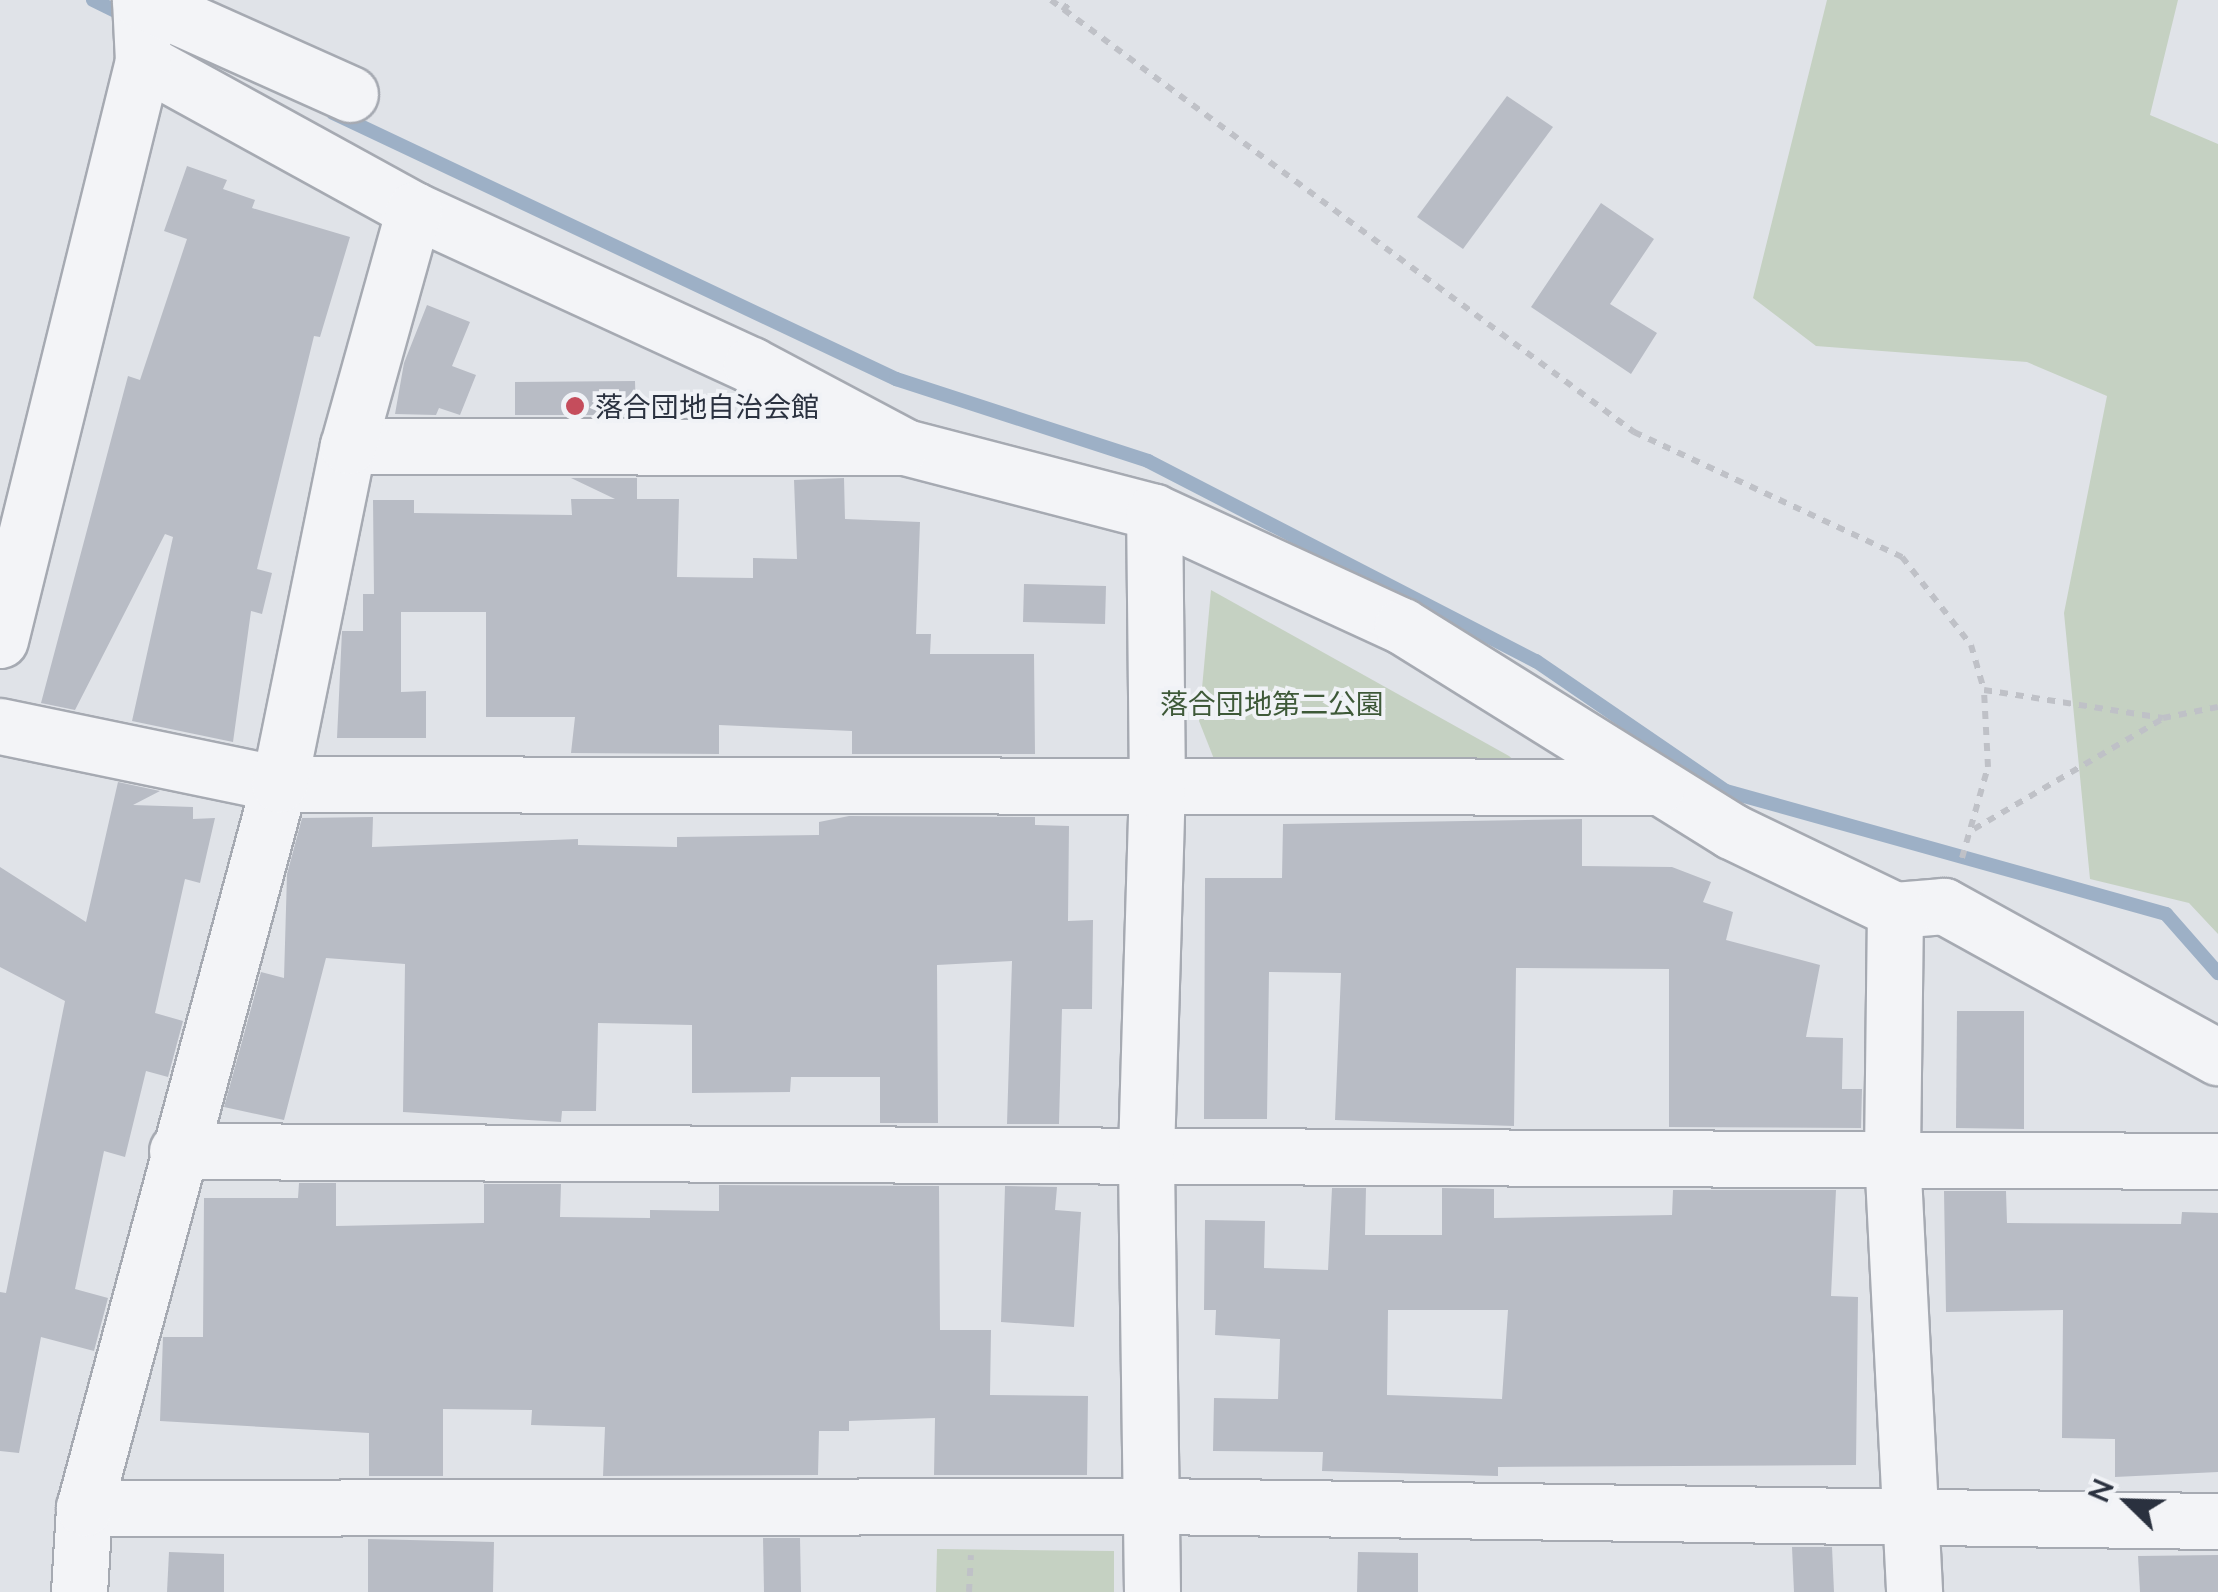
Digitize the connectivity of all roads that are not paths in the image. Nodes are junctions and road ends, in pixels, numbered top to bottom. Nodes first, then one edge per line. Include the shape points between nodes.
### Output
1 (143, 61) junction
2 (350, 94) dead end
3 (414, 210) junction
4 (348, 446) junction
5 (905, 446) junction
6 (1154, 512) junction
7 (0, 640) edge
8 (0, 726) edge
9 (278, 784) junction
10 (1658, 787) junction
11 (1158, 790) junction
12 (1895, 910) junction
13 (2218, 1057) edge
14 (177, 1151) junction
15 (1146, 1153) junction
16 (1892, 1155) junction
17 (2218, 1162) edge
18 (1153, 1506) junction
19 (84, 1508) junction
20 (1913, 1513) junction
21 (2218, 1521) edge
22 (79, 1592) edge
23 (1152, 1592) edge
24 (1914, 1592) edge

1 - 2 street via 140,0
1 - 3 street
1 - 7 street
3 - 4 street
3 - 5 street via 750,365
4 - 5 street
4 - 9 street
5 - 6 street
6 - 10 street via 1402,626
6 - 11 street
8 - 9 street
9 - 11 street
9 - 14 street
10 - 11 street
10 - 12 street
11 - 15 street
12 - 13 street via 1944,906
12 - 16 street
14 - 15 street
14 - 19 street
15 - 16 street
15 - 18 street
16 - 17 street
16 - 20 street
18 - 19 street
18 - 20 street
18 - 23 street
19 - 22 street
20 - 21 street
20 - 24 street

